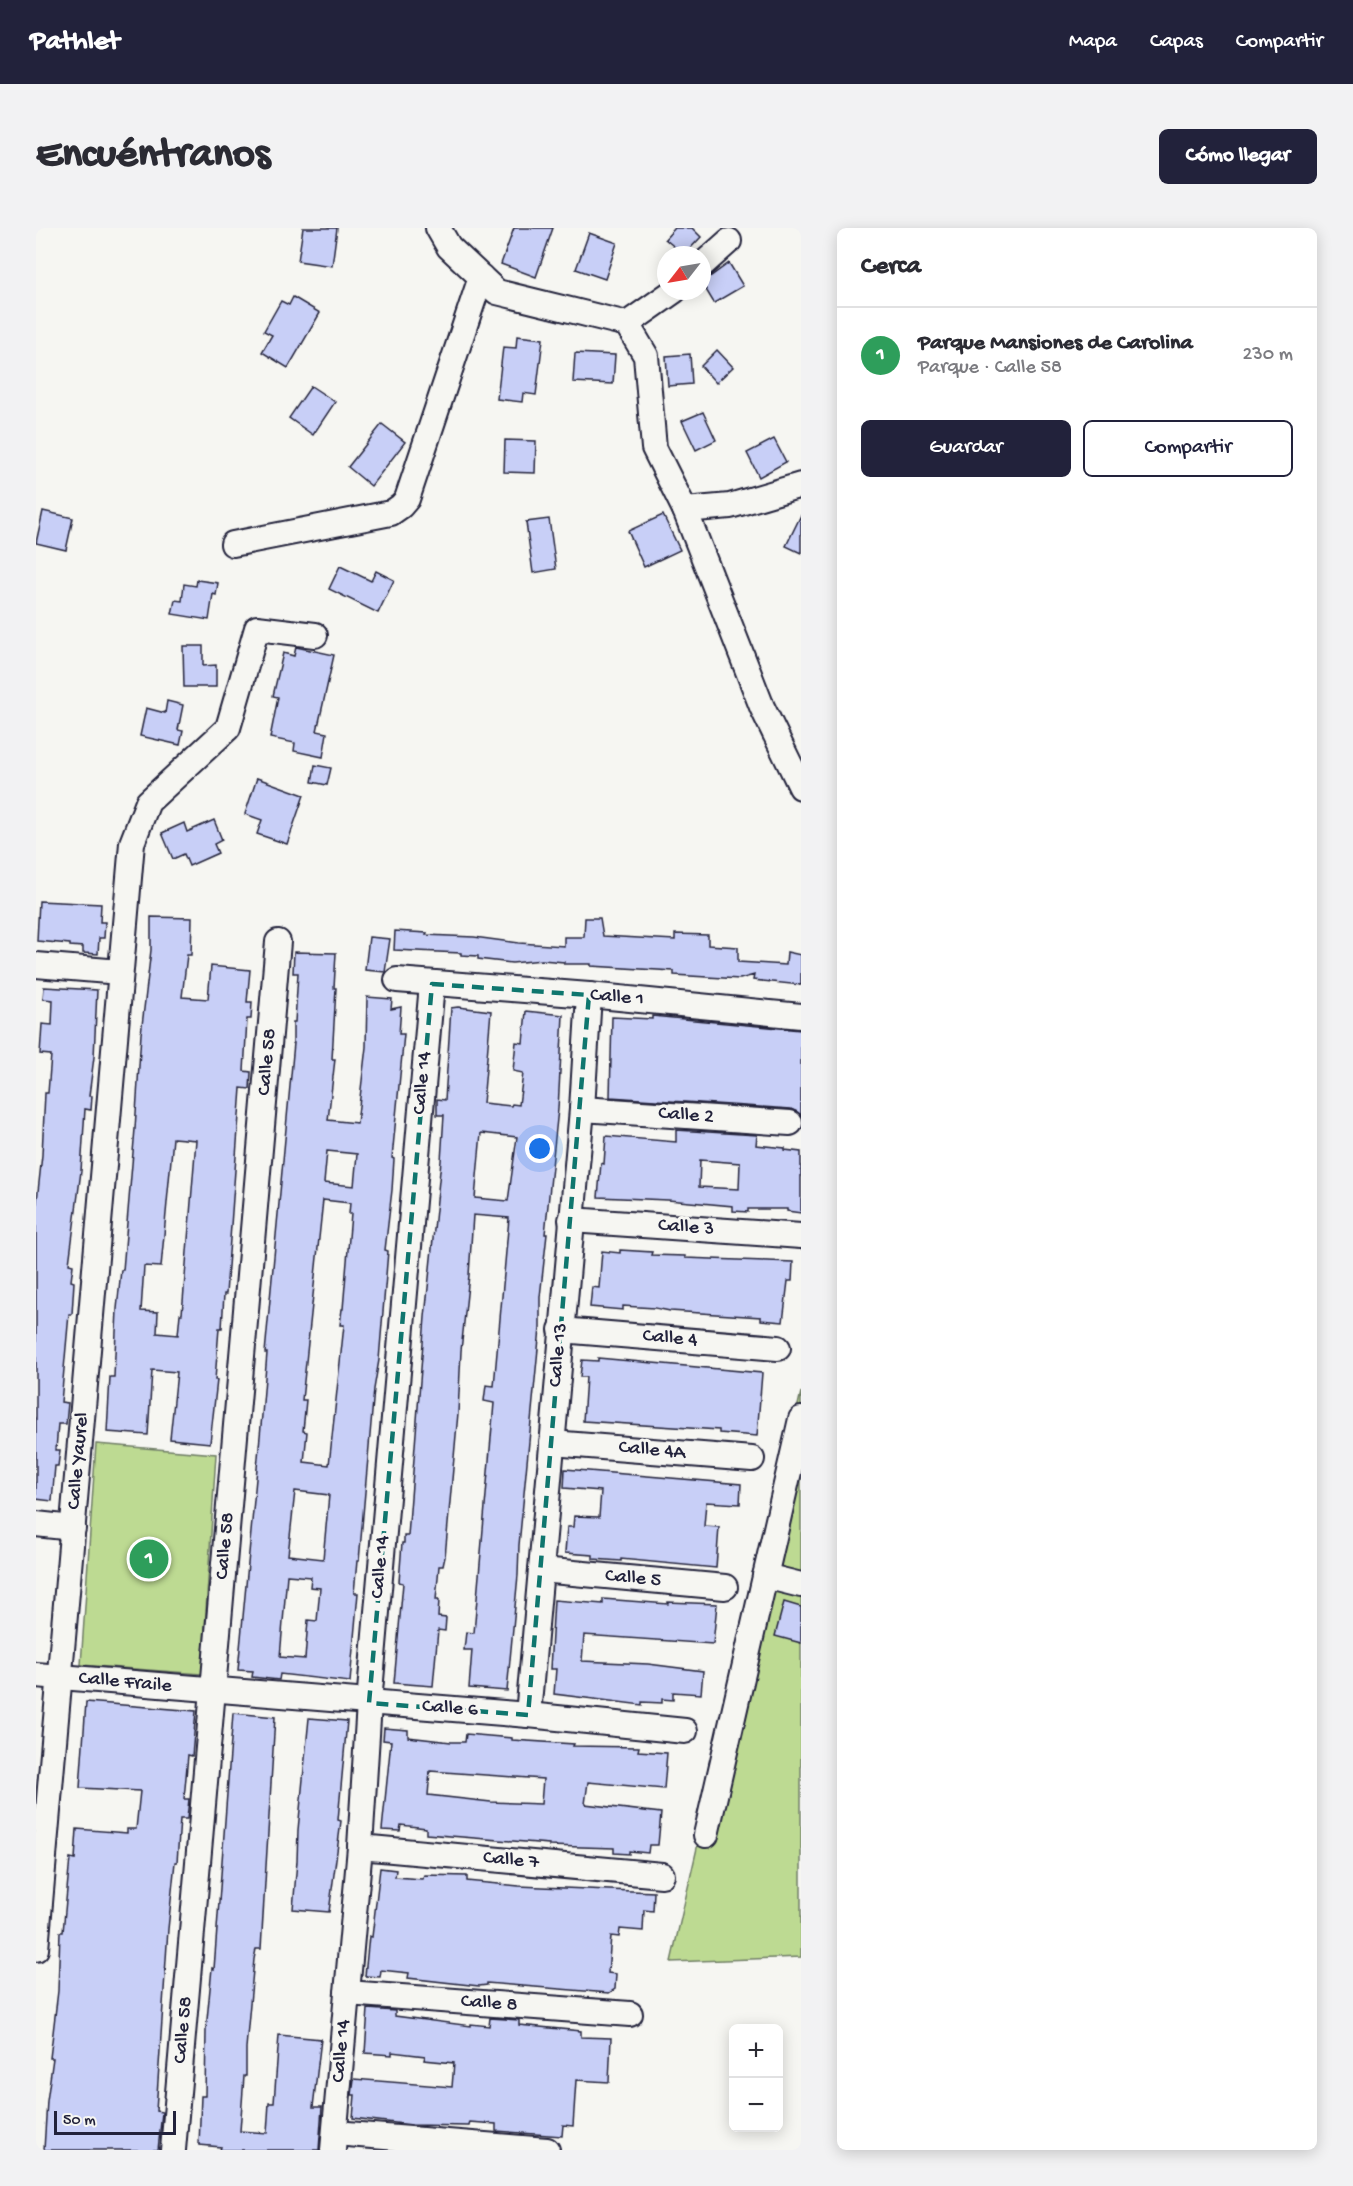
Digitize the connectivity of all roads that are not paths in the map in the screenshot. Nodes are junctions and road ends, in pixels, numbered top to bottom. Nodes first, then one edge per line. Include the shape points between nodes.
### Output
1 (438, 228) edge
2 (729, 241) dead end
3 (711, 257) edge
4 (481, 277) junction
5 (661, 300) edge
6 (627, 324) junction
7 (801, 485) edge
8 (685, 510) junction
9 (233, 544) dead end
10 (315, 634) dead end
11 (801, 787) edge
12 (278, 942) dead end
13 (36, 965) edge
14 (120, 972) junction
15 (397, 980) dead end
16 (432, 984) junction
17 (589, 995) junction
18 (801, 1016) edge
19 (582, 1109) junction
20 (790, 1122) dead end
21 (571, 1220) junction
22 (801, 1236) edge
23 (561, 1330) junction
24 (778, 1348) dead end
25 (801, 1419) edge
26 (552, 1443) junction
27 (752, 1459) dead end
28 (36, 1524) edge
29 (73, 1528) junction
30 (541, 1570) junction
31 (765, 1576) junction
32 (801, 1585) edge
33 (725, 1587) dead end
34 (36, 1675) edge
35 (61, 1677) junction
36 (213, 1690) junction
37 (369, 1703) junction
38 (528, 1715) junction
39 (685, 1731) dead end
40 (706, 1835) dead end
41 (360, 1847) junction
42 (662, 1875) dead end
43 (36, 1949) edge
44 (347, 1993) junction
45 (630, 2014) dead end
46 (334, 2141) edge
47 (173, 2150) edge
48 (547, 2150) edge

1 - 4 street via 449,247
2 - 3 street
4 - 6 street via 497,292
4 - 9 street via 407,499 401,506 391,513
5 - 6 street
6 - 8 street via 645,356 654,448
7 - 8 street via 729,506
8 - 11 street via 762,707
10 - 14 street, Calle Yaurel via 257,628 228,728 148,802 132,843
12 - 36 street, Calle 58
13 - 14 street
14 - 29 street, Calle Yaurel
15 - 16 street, Calle 1
16 - 17 street, Calle 1
16 - 37 street, Calle 14
17 - 18 street, Calle 1
17 - 19 street, Calle 13
19 - 20 street, Calle 2
19 - 21 street, Calle 13
21 - 22 street, Calle 3
21 - 23 street, Calle 13
23 - 24 street, Calle 4
23 - 26 street, Calle 13
25 - 31 street
26 - 27 street, Calle 4A
26 - 30 street, Calle 13
28 - 29 street
29 - 35 street, Calle Yaurel
30 - 33 street, Calle 5
30 - 38 street, Calle 13
31 - 32 street
31 - 40 street
34 - 35 street, Calle Fraile
35 - 36 street, Calle Fraile
35 - 43 street, Calle Yaurel
36 - 37 street, Calle 6
36 - 47 street, Calle 58
37 - 38 street, Calle 6
37 - 41 street, Calle 14
38 - 39 street, Calle 6
41 - 42 street, Calle 7
41 - 44 street, Calle 14
44 - 45 street, Calle 8
44 - 46 street, Calle 14
46 - 48 street

